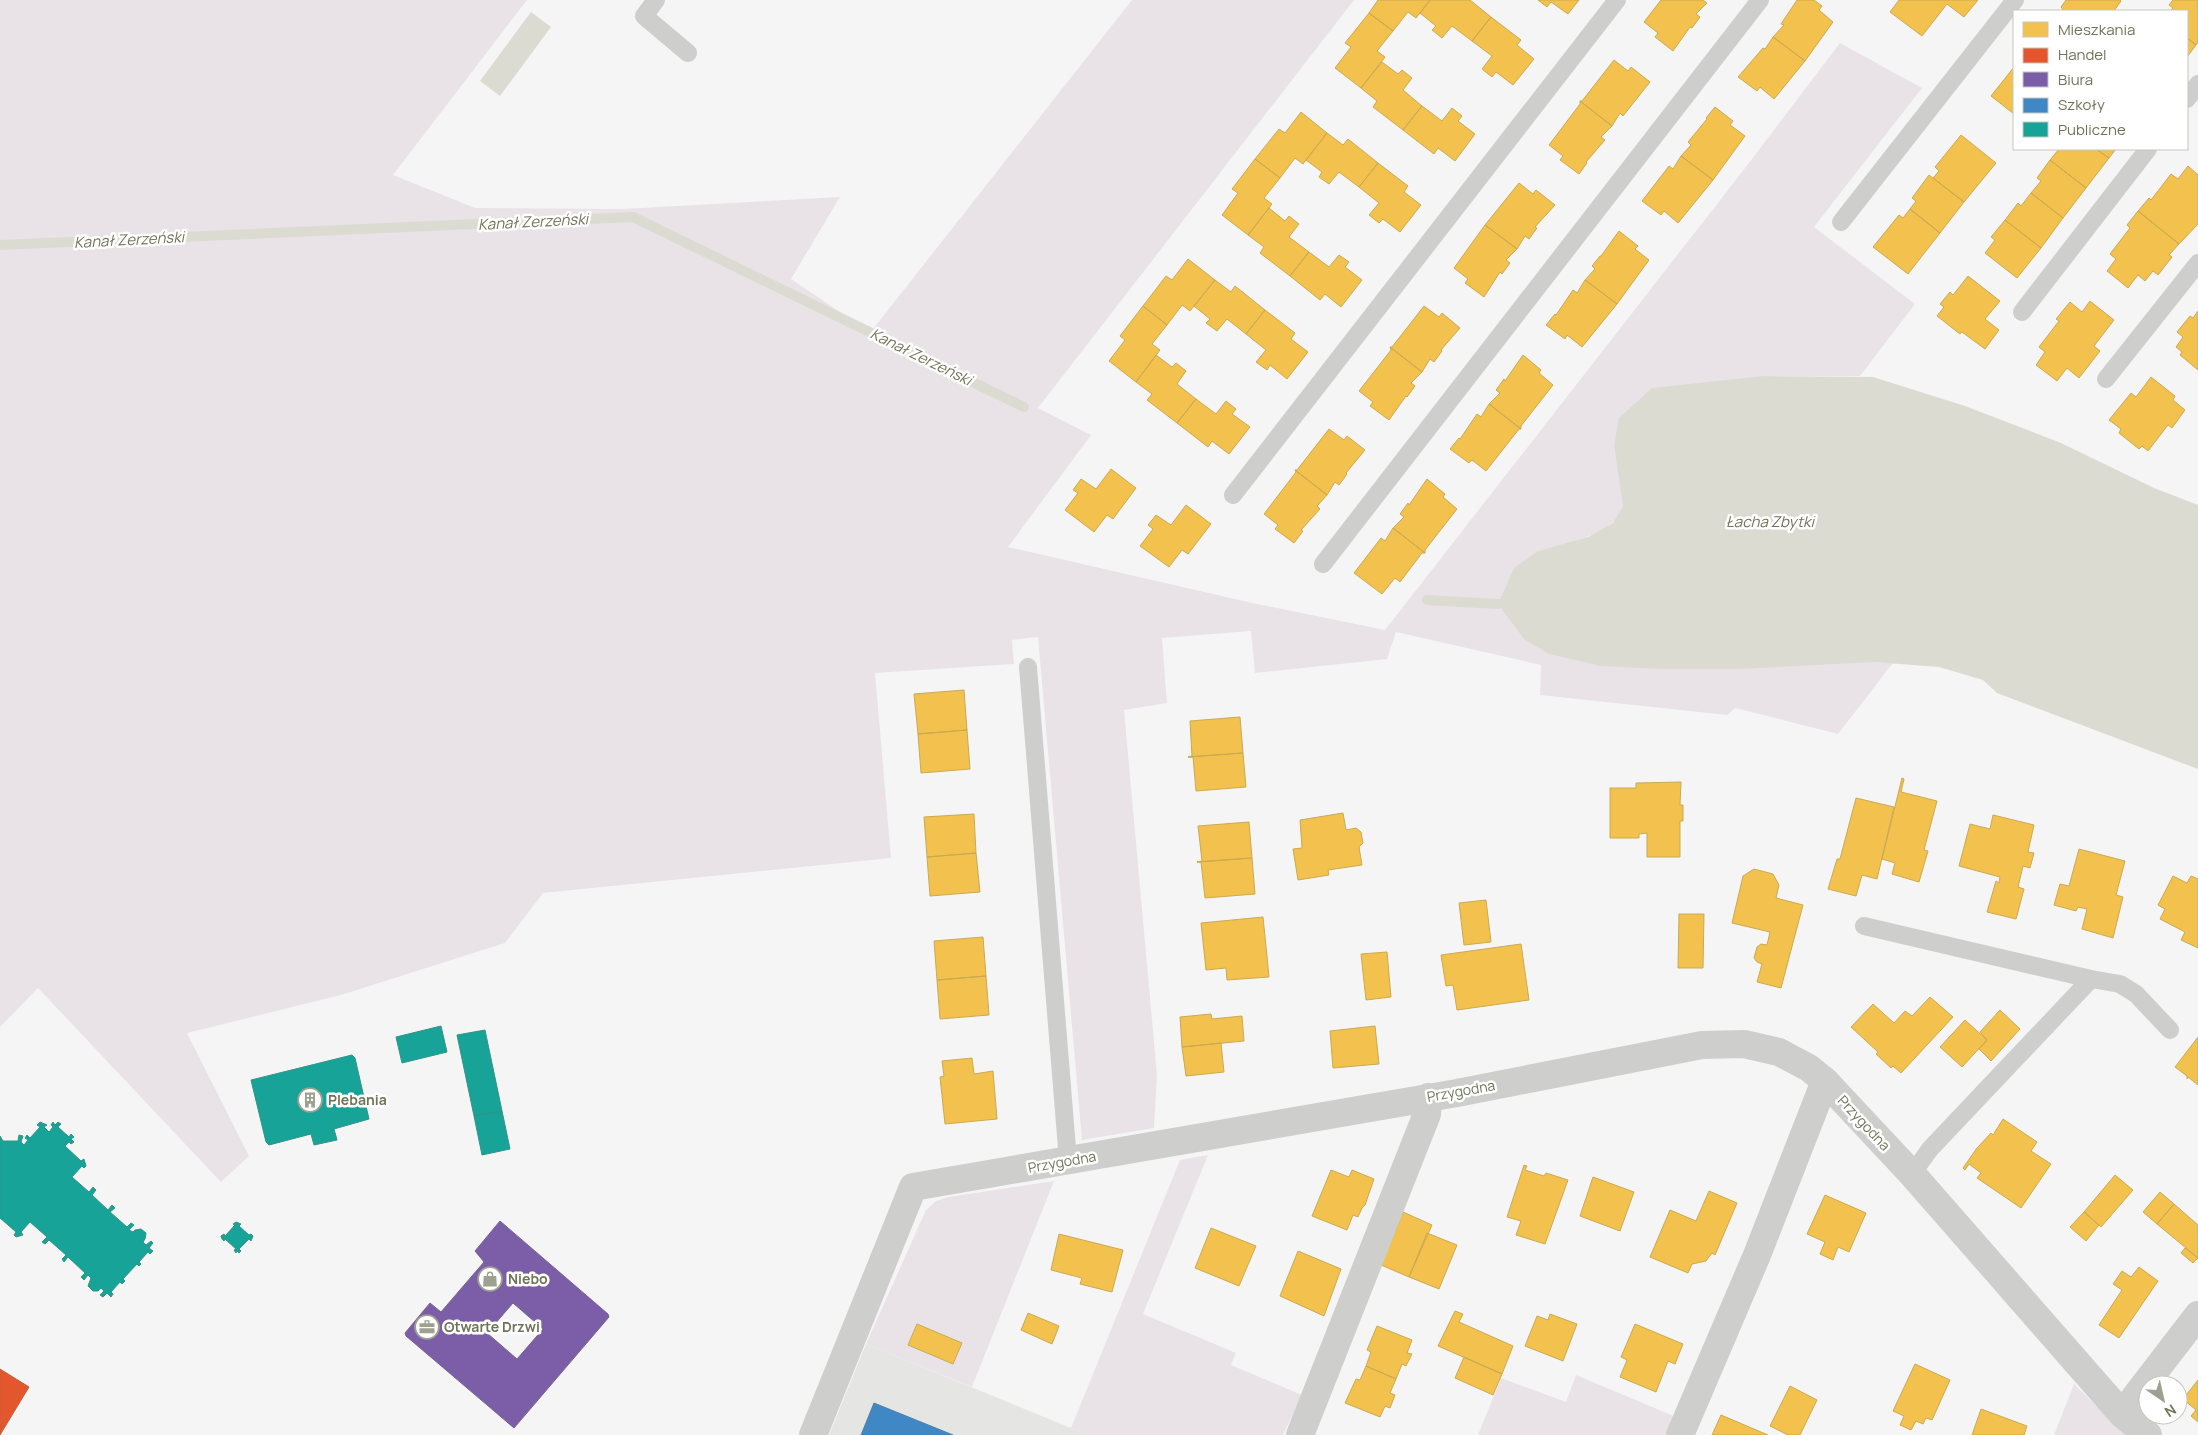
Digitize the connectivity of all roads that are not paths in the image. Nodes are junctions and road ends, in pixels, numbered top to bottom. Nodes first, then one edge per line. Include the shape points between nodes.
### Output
1 (656, 0) edge
2 (1617, 0) edge
3 (1760, 0) edge
4 (2015, 0) edge
5 (688, 53) dead end
6 (2198, 84) edge
7 (2188, 98) edge
8 (2147, 150) edge
9 (1841, 222) dead end
10 (2198, 263) edge
11 (2022, 312) dead end
12 (2106, 379) dead end
13 (1233, 494) dead end
14 (1323, 564) dead end
15 (1028, 667) dead end
16 (1864, 926) dead end
17 (2091, 979) junction
18 (2170, 1030) dead end
19 (1825, 1081) junction
20 (1428, 1098) junction
21 (1068, 1161) junction
22 (1912, 1174) junction
23 (2198, 1315) edge
24 (2122, 1414) junction
25 (813, 1435) edge
26 (1300, 1435) edge
27 (1680, 1435) edge
28 (2148, 1435) edge

1 - 5 lane via 644,16
2 - 13 lane
3 - 14 lane
4 - 9 lane
6 - 7 lane
8 - 11 lane
10 - 12 lane
15 - 21 lane
16 - 17 lane
17 - 18 lane via 2120,984 2136,994
17 - 22 lane via 1930,1149
19 - 20 street, Przygodna via 1780,1052 1744,1044 1702,1045
19 - 22 street, Przygodna
19 - 27 street via 1757,1255
20 - 21 street, Przygodna
20 - 26 street via 1428,1114
21 - 25 street, Przygodna via 913,1187
22 - 24 street, Przygodna
23 - 24 street
24 - 28 street, Przygodna

